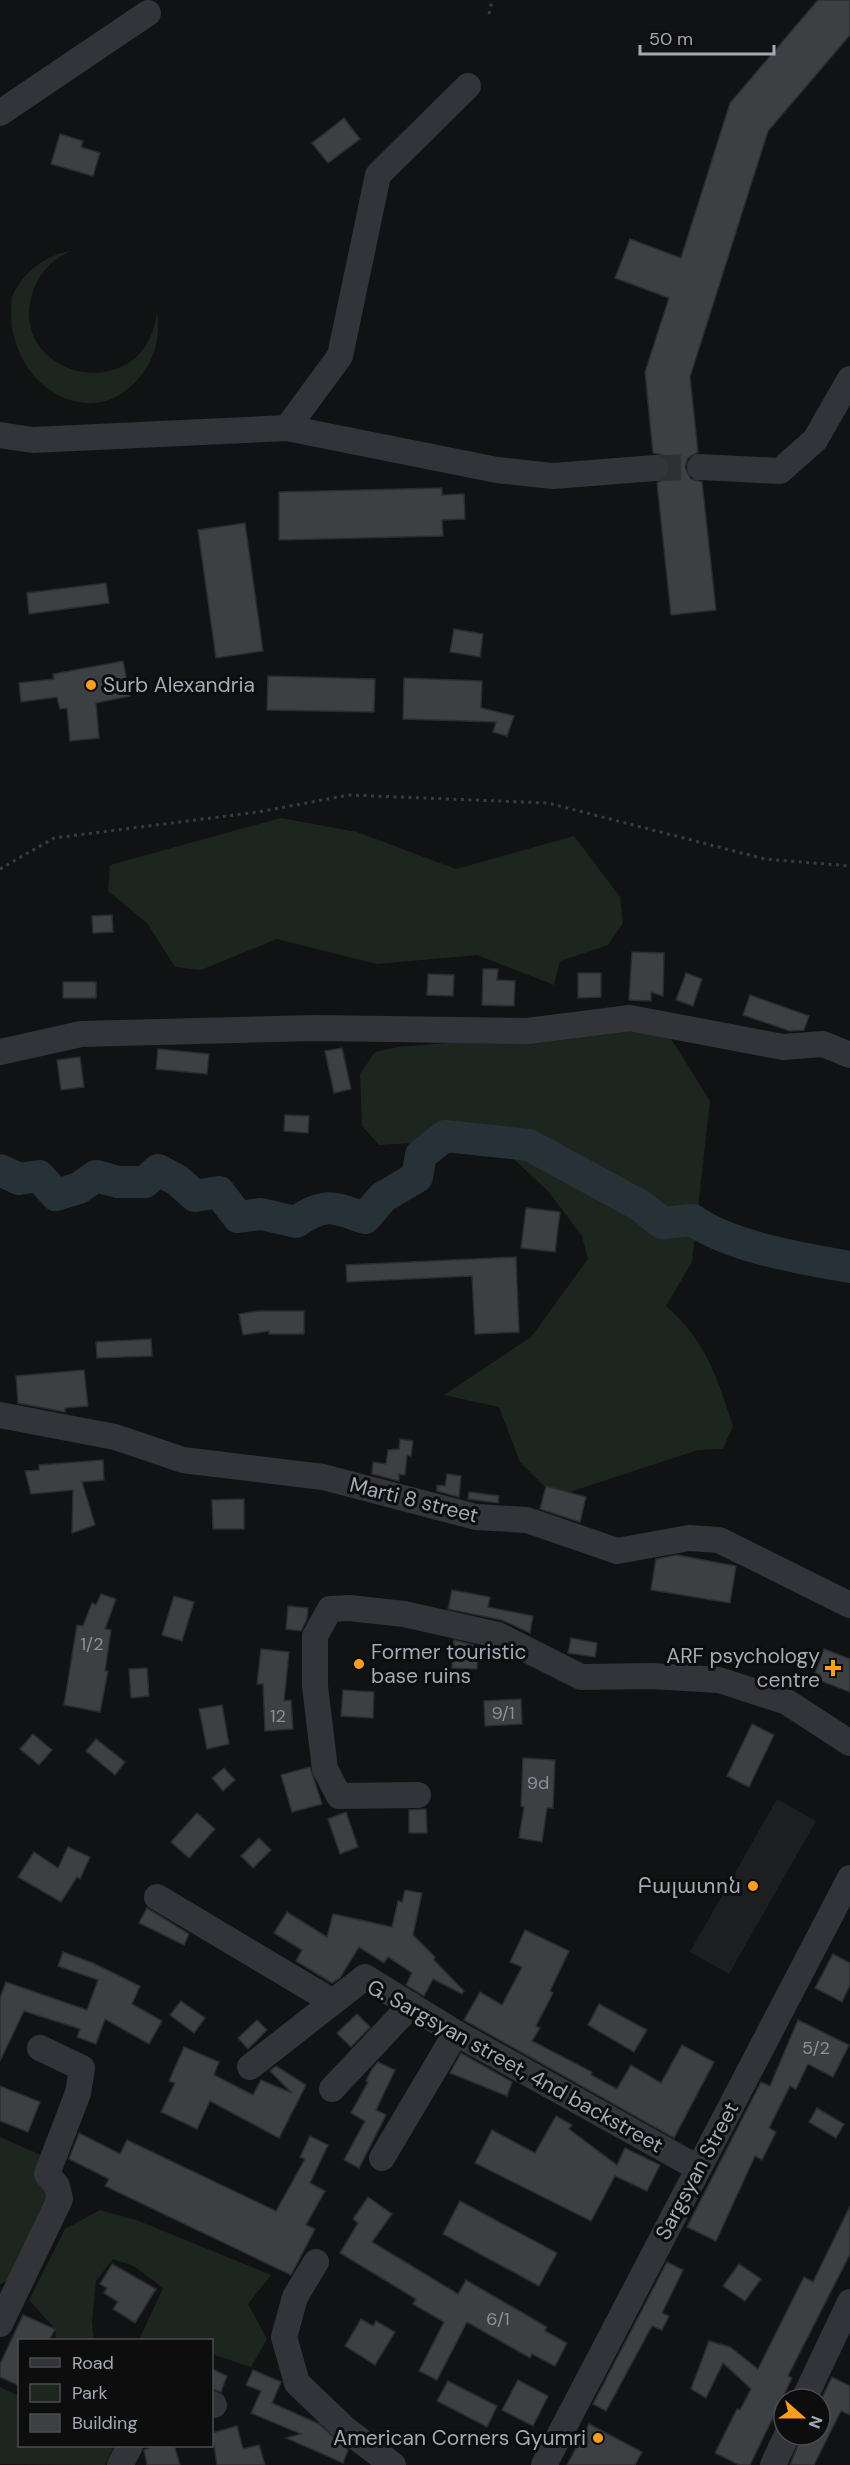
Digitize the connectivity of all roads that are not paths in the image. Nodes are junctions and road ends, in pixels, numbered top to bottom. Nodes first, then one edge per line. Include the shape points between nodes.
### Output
1 (148, 13) dead end
2 (468, 86) dead end
3 (0, 113) edge
4 (850, 379) edge
5 (287, 428) junction
6 (0, 435) edge
7 (700, 467) tunnel mouth
8 (655, 468) tunnel mouth
9 (0, 1052) edge
10 (850, 1055) edge
11 (0, 1415) edge
12 (850, 1605) edge
13 (850, 1743) edge
14 (418, 1795) dead end
15 (847, 1889) edge
16 (157, 1897) dead end
17 (333, 2002) junction
18 (411, 2005) junction
19 (456, 2033) junction
20 (40, 2048) dead end
21 (250, 2067) dead end
22 (332, 2089) dead end
23 (382, 2158) dead end
24 (698, 2168) junction
25 (316, 2262) dead end
26 (850, 2302) edge
27 (0, 2324) edge
28 (810, 2387) edge
29 (129, 2447) edge
30 (782, 2447) edge
31 (120, 2465) edge
32 (393, 2465) edge
33 (544, 2465) edge
34 (773, 2465) edge

1 - 3 street
2 - 5 street via 378,175 340,356
4 - 7 street via 815,440 780,471
5 - 6 street via 33,440
5 - 8 street via 497,470 553,476
9 - 10 street via 81,1034 316,1028 527,1031 630,1018 783,1047 823,1044
11 - 12 street, Marti 8 street via 115,1437 183,1460 322,1477 476,1517 527,1520 616,1551 689,1538 719,1540
13 - 14 street via 787,1702 719,1680 581,1677 498,1635 404,1614 330,1608 315,1636 315,1686 325,1769 339,1796
15 - 24 street, Sargsyan Street
16 - 17 street
17 - 18 street, G. Sargsyan street, 4nd backstreet via 365,1977
17 - 21 street, G. Sargsyan street, 4nd backstreet
18 - 19 street, G. Sargsyan street, 4nd backstreet
18 - 22 street
19 - 23 street
19 - 24 street, G. Sargsyan street, 4nd backstreet
20 - 27 street via 82,2067 78,2093 47,2174 57,2186 60,2199
24 - 33 street, Sargsyan Street
25 - 32 street via 295,2297 284,2337 297,2383 345,2428
26 - 28 street
29 - 31 street
30 - 34 street

